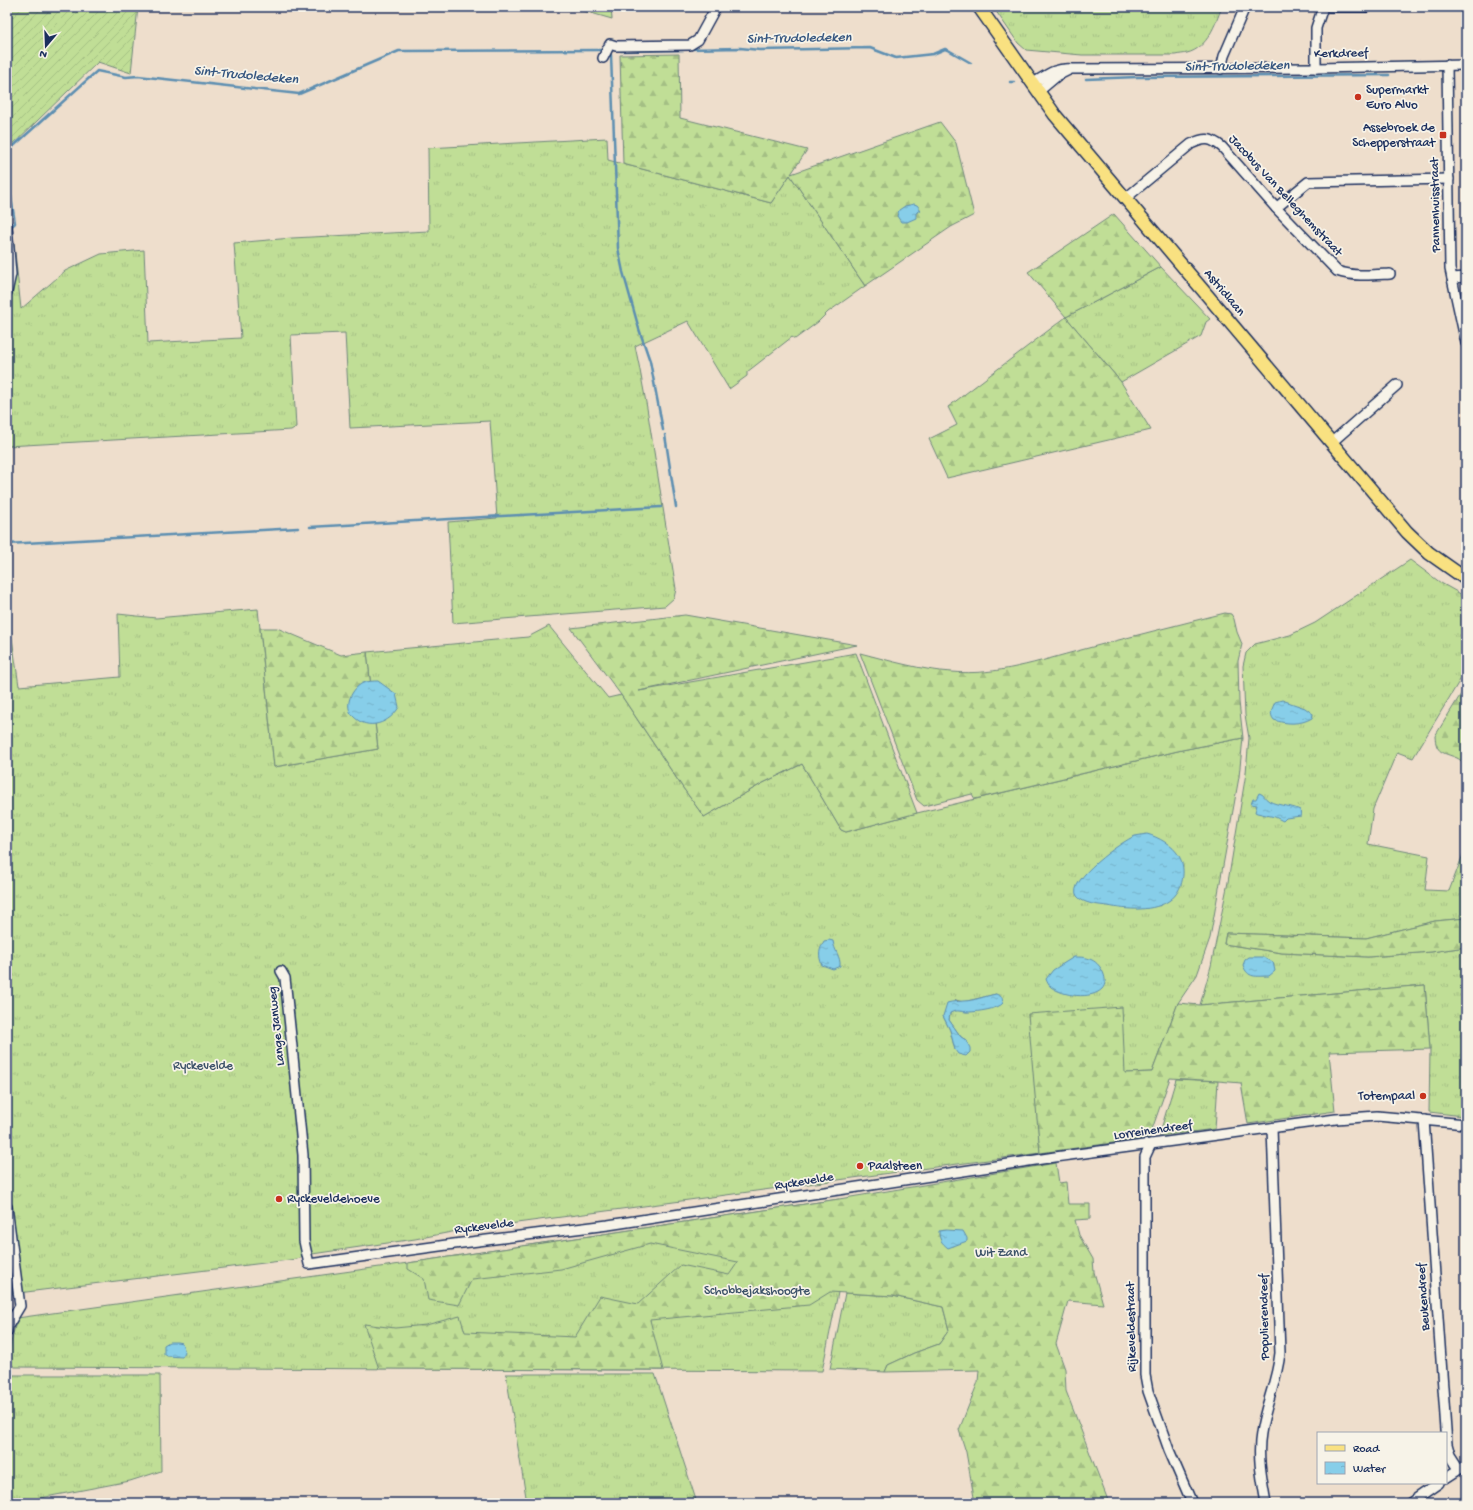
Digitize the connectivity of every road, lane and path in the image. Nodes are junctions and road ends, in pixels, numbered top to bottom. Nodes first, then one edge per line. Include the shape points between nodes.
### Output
1 (716, 7) edge
2 (979, 7) edge
3 (1245, 7) edge
4 (1323, 7) edge
5 (1329, 7) edge
6 (1367, 7) edge
7 (603, 58) dead end
8 (1447, 65) junction
9 (1466, 65) edge
10 (1316, 68) junction
11 (1221, 69) junction
12 (1035, 88) junction
13 (1449, 179) junction
14 (1126, 198) junction
15 (1276, 208) junction
16 (7, 226) edge
17 (1390, 274) dead end
18 (1466, 277) edge
19 (1452, 278) junction
20 (7, 292) edge
21 (1466, 343) edge
22 (1397, 385) dead end
23 (1331, 443) junction
24 (1466, 579) edge
25 (281, 971) dead end
26 (295, 1080) joint
27 (1424, 1120) junction
28 (1466, 1124) edge
29 (1272, 1128) junction
30 (1150, 1144) junction
31 (846, 1189) joint
32 (7, 1206) edge
33 (7, 1332) edge
34 (1446, 1432) edge
35 (1447, 1444) edge
36 (1462, 1467) edge
37 (1447, 1477) edge
38 (1438, 1484) edge
39 (1192, 1503) edge
40 (1266, 1503) edge
41 (1410, 1503) edge

1 - 7 street via 698,40 690,45 610,44
2 - 12 main road, Astridlaan
3 - 11 street
4 - 10 street via 1316,28
5 - 6 street
8 - 9 street, Kerkdreef
8 - 10 street, Kerkdreef
8 - 13 street, Pannenhuisstraat
10 - 11 street, Kerkdreef
11 - 12 street, Kerkdreef via 1073,69
12 - 14 main road, Astridlaan
13 - 15 street via 1308,182
13 - 19 street, Pannenhuisstraat
14 - 15 street, Jacobus Van Belleghemstraat via 1191,144 1208,139 1222,147
14 - 23 main road, Astridlaan
15 - 17 street, Jacobus Van Belleghemstraat via 1337,271 1357,276
16 - 20 street via 11,274
18 - 19 street
19 - 21 street, Pannenhuisstraat
22 - 23 street
23 - 24 main road, Astridlaan via 1416,542
25 - 26 street, Lange Janweg via 285,978
26 - 31 street, Ryckevelde via 303,1155 304,1241 309,1264 608,1225
27 - 28 street, Lorreinendreef
27 - 29 street, Lorreinendreef via 1377,1116
27 - 34 street, Beukendreef
29 - 30 street, Lorreinendreef
29 - 40 street, Populierendreef via 1280,1353 1277,1376 1260,1441 1260,1469
30 - 31 street, Lorreinendreef
30 - 39 street, Rijkeveldestraat via 1145,1157 1145,1375 1148,1391 1167,1443
32 - 33 street via 20,1306
35 - 36 street, Beukendreef via 1450,1455
36 - 37 street
38 - 41 street

